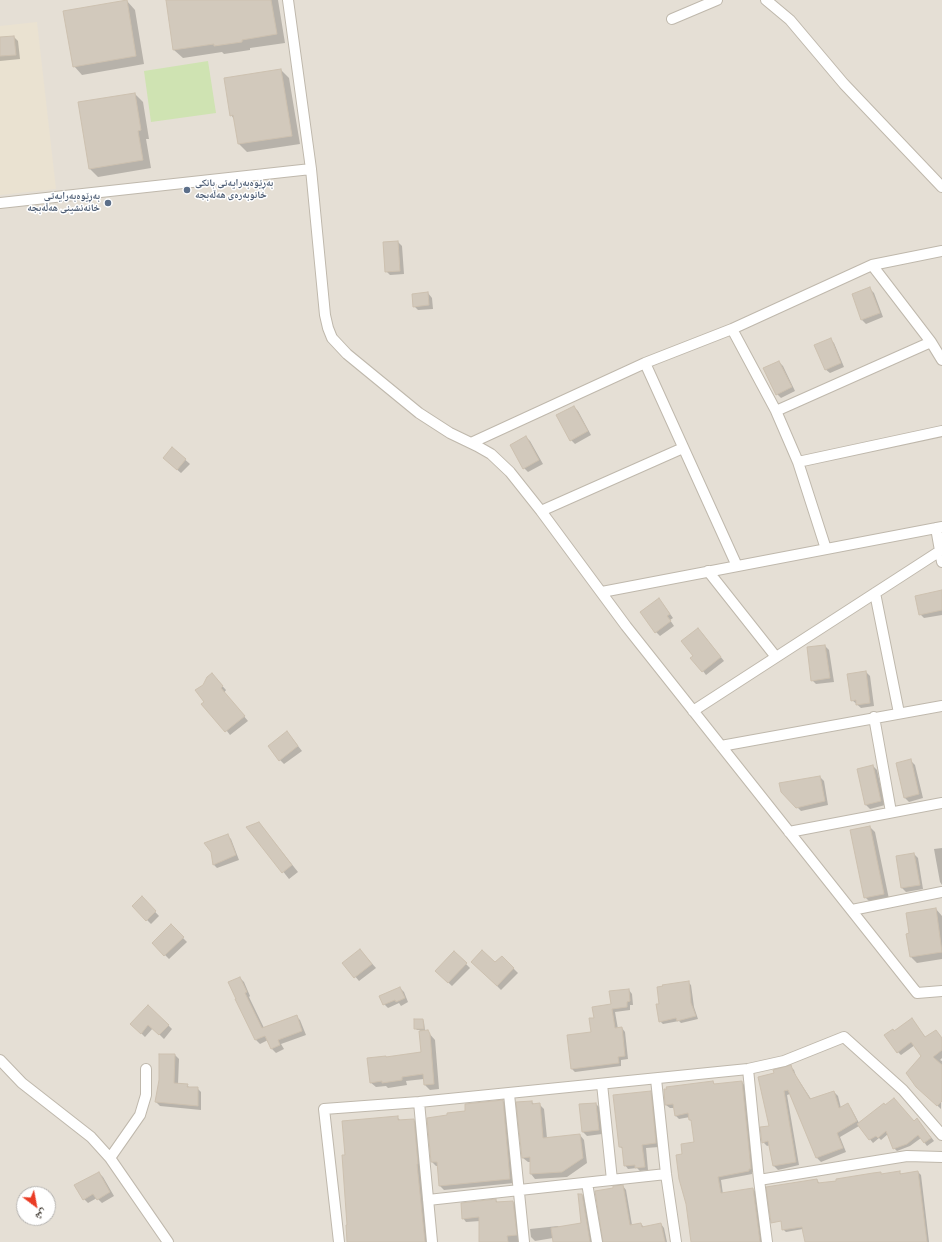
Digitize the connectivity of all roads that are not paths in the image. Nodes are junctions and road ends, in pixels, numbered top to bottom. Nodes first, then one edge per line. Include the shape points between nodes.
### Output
1 (288, 0) edge
2 (717, 0) edge
3 (766, 0) edge
4 (672, 19) dead end
5 (310, 169) junction
6 (942, 187) edge
7 (0, 203) edge
8 (942, 252) edge
9 (872, 265) junction
10 (732, 329) junction
11 (931, 342) junction
12 (942, 360) edge
13 (645, 363) junction
14 (776, 411) junction
15 (942, 431) edge
16 (471, 443) junction
17 (683, 448) junction
18 (798, 462) junction
19 (541, 511) junction
20 (939, 528) edge
21 (826, 549) junction
22 (940, 551) junction
23 (942, 562) edge
24 (737, 566) junction
25 (708, 571) junction
26 (602, 592) junction
27 (875, 593) junction
28 (776, 658) junction
29 (942, 706) edge
30 (693, 711) junction
31 (899, 713) junction
32 (874, 717) junction
33 (721, 746) junction
34 (942, 803) edge
35 (891, 812) junction
36 (789, 832) junction
37 (942, 892) edge
38 (852, 910) junction
39 (942, 991) edge
40 (0, 1060) edge
41 (146, 1069) dead end
42 (748, 1069) junction
43 (656, 1079) junction
44 (602, 1084) junction
45 (509, 1094) junction
46 (419, 1102) junction
47 (942, 1135) edge
48 (942, 1157) edge
49 (110, 1158) junction
50 (666, 1174) junction
51 (612, 1180) junction
52 (759, 1180) junction
53 (587, 1183) junction
54 (519, 1190) junction
55 (428, 1200) junction
56 (168, 1242) edge
57 (339, 1242) edge
58 (432, 1242) edge
59 (524, 1242) edge
60 (598, 1242) edge
61 (676, 1242) edge
62 (767, 1242) edge

1 - 5 street
2 - 4 street
3 - 6 street via 790,20 844,84
5 - 7 street
5 - 16 street via 326,321 332,338 347,354 419,413 444,430
8 - 9 street
9 - 10 street
9 - 11 street
10 - 13 street
10 - 14 street
11 - 12 street
11 - 14 street
13 - 16 street
13 - 17 street
14 - 18 street
15 - 18 street
16 - 19 street via 492,454
17 - 19 street
17 - 24 street
18 - 21 street
19 - 26 street
20 - 21 street
20 - 22 street
21 - 24 street
22 - 23 street
22 - 27 street
24 - 25 street
25 - 26 street
25 - 28 street
26 - 30 street
27 - 28 street
27 - 31 street
28 - 30 street
29 - 31 street
30 - 33 street
31 - 32 street
32 - 33 street
32 - 35 street
33 - 36 street
34 - 35 street
35 - 36 street
36 - 38 street
37 - 38 street
38 - 39 street via 918,993
40 - 49 street via 22,1083 91,1137
41 - 49 street via 146,1095 140,1115
42 - 43 street
42 - 47 street via 784,1061 844,1037 903,1090
42 - 52 street
43 - 44 street
43 - 50 street
44 - 45 street
44 - 51 street
45 - 46 street
45 - 54 street
46 - 55 street
46 - 57 street via 324,1109
48 - 52 street via 907,1156
49 - 56 street
50 - 51 street
50 - 61 street
51 - 53 street
52 - 62 street
53 - 54 street
53 - 60 street
54 - 55 street
54 - 59 street
55 - 58 street

